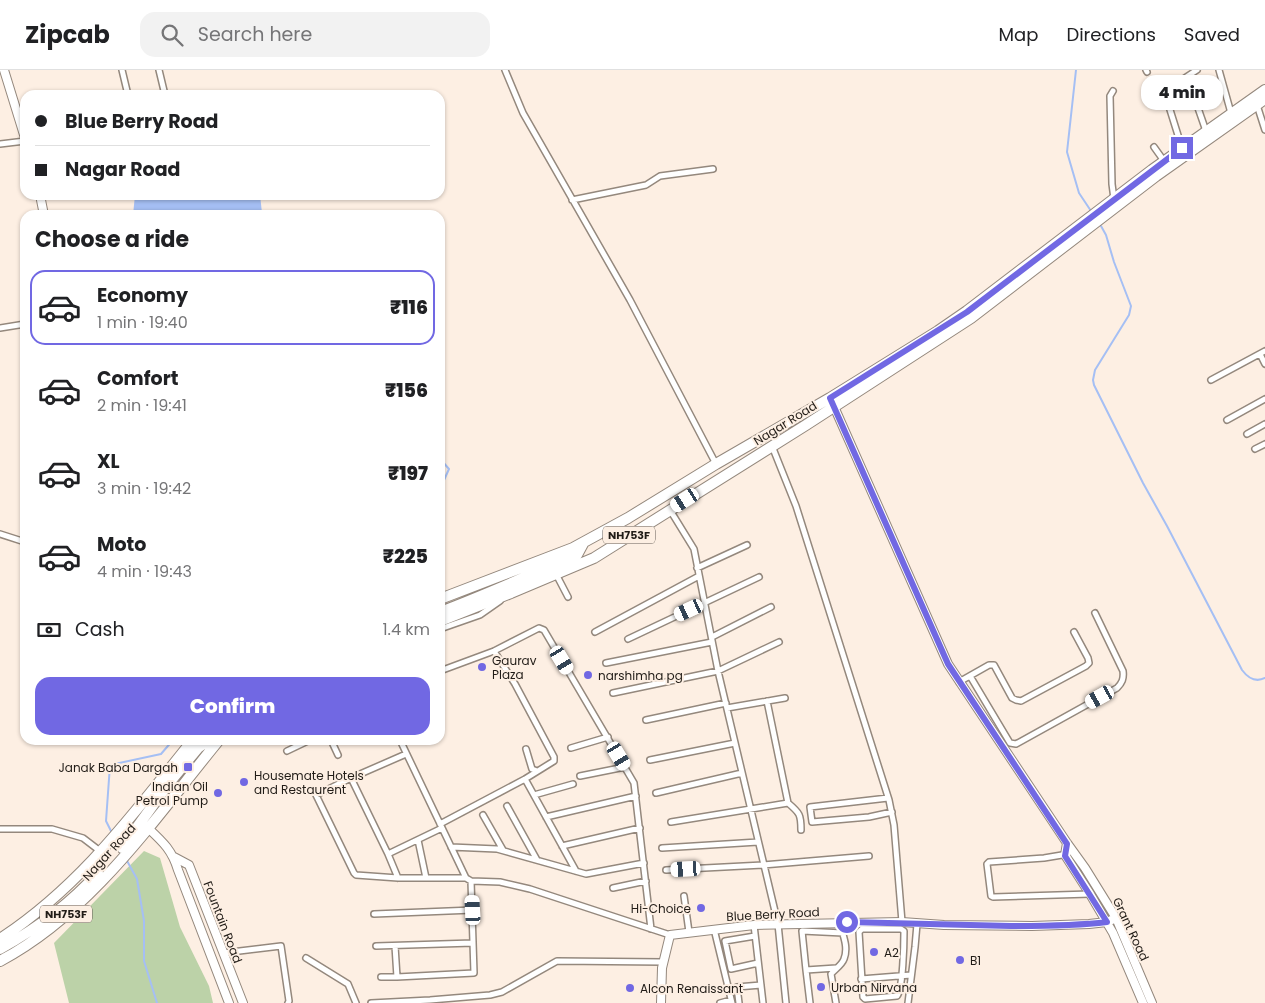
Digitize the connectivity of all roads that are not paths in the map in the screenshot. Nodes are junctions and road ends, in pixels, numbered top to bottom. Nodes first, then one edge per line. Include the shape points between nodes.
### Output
1 (4, 70) edge
2 (122, 70) edge
3 (159, 70) edge
4 (505, 70) edge
5 (1197, 70) edge
6 (1220, 70) edge
7 (1190, 84) dead end
8 (127, 90) edge
9 (164, 90) edge
10 (1265, 90) edge
11 (1113, 91) dead end
12 (1261, 102) edge
13 (1231, 114) junction
14 (20, 123) edge
15 (1265, 130) edge
16 (1206, 132) junction
17 (20, 140) edge
18 (0, 144) edge
19 (1154, 147) dead end
20 (1182, 148) junction
21 (1164, 161) junction
22 (713, 169) dead end
23 (1114, 199) junction
24 (572, 200) junction
25 (20, 325) edge
26 (0, 328) edge
27 (1262, 353) edge
28 (1265, 364) edge
29 (1211, 380) dead end
30 (1265, 399) edge
31 (832, 402) junction
32 (1227, 420) dead end
33 (1265, 424) edge
34 (1247, 434) dead end
35 (1265, 444) edge
36 (772, 446) junction
37 (1255, 450) dead end
38 (716, 464) junction
39 (670, 509) junction
40 (0, 534) edge
41 (20, 540) edge
42 (587, 541) junction
43 (747, 545) dead end
44 (600, 554) junction
45 (698, 568) junction
46 (556, 574) junction
47 (699, 576) junction
48 (759, 577) dead end
49 (511, 593) junction
50 (445, 597) edge
51 (568, 597) dead end
52 (704, 602) junction
53 (771, 607) dead end
54 (445, 610) edge
55 (1095, 613) dead end
56 (445, 619) edge
57 (445, 627) edge
58 (595, 632) dead end
59 (1074, 632) dead end
60 (628, 639) dead end
61 (712, 639) junction
62 (779, 642) dead end
63 (494, 651) junction
64 (606, 663) dead end
65 (445, 669) edge
66 (718, 671) junction
67 (970, 676) junction
68 (960, 682) junction
69 (613, 694) dead end
70 (784, 698) dead end
71 (767, 701) junction
72 (726, 705) junction
73 (646, 720) dead end
74 (608, 738) junction
75 (735, 743) junction
76 (189, 745) edge
77 (202, 745) edge
78 (214, 745) edge
79 (300, 745) edge
80 (333, 745) edge
81 (402, 745) edge
82 (571, 748) dead end
83 (526, 749) dead end
84 (288, 751) dead end
85 (406, 754) junction
86 (338, 755) dead end
87 (650, 760) dead end
88 (625, 767) junction
89 (537, 772) junction
90 (742, 774) junction
91 (580, 776) dead end
92 (351, 778) junction
93 (525, 778) junction
94 (573, 784) dead end
95 (656, 793) dead end
96 (534, 795) junction
97 (636, 796) junction
98 (888, 798) junction
99 (144, 802) junction
100 (788, 803) junction
101 (507, 806) dead end
102 (750, 808) junction
103 (892, 812) junction
104 (483, 815) dead end
105 (546, 818) junction
106 (671, 822) dead end
107 (144, 825) junction
108 (441, 826) junction
109 (640, 828) junction
110 (0, 829) edge
111 (801, 830) dead end
112 (418, 840) junction
113 (758, 842) junction
114 (1067, 844) junction
115 (562, 846) junction
116 (451, 847) junction
117 (662, 848) dead end
118 (502, 850) junction
119 (100, 852) junction
120 (122, 852) junction
121 (1073, 852) junction
122 (388, 854) junction
123 (869, 856) dead end
124 (1065, 856) junction
125 (174, 857) junction
126 (538, 860) junction
127 (644, 863) junction
128 (763, 865) junction
129 (666, 870) dead end
130 (576, 872) junction
131 (398, 878) junction
132 (426, 878) junction
133 (469, 880) junction
134 (646, 881) junction
135 (613, 888) dead end
136 (1090, 894) junction
137 (684, 896) dead end
138 (473, 910) junction
139 (374, 914) dead end
140 (1116, 918) junction
141 (842, 922) junction
142 (902, 922) junction
143 (1107, 922) junction
144 (778, 924) junction
145 (917, 924) junction
146 (754, 925) junction
147 (651, 929) junction
148 (714, 929) junction
149 (689, 932) junction
150 (844, 933) junction
151 (670, 935) junction
152 (755, 936) junction
153 (0, 939) edge
154 (473, 943) junction
155 (376, 946) dead end
156 (395, 946) junction
157 (0, 949) edge
158 (223, 953) junction
159 (306, 958) dead end
160 (0, 961) edge
161 (663, 962) junction
162 (758, 963) junction
163 (836, 968) junction
164 (806, 970) junction
165 (912, 975) junction
166 (902, 976) junction
167 (382, 977) dead end
168 (397, 977) junction
169 (861, 979) junction
170 (761, 985) junction
171 (731, 1001) edge
172 (229, 1003) edge
173 (242, 1003) edge
174 (288, 1003) edge
175 (356, 1003) edge
176 (371, 1003) edge
177 (661, 1003) edge
178 (720, 1003) edge
179 (739, 1003) edge
180 (763, 1003) edge
181 (786, 1003) edge
182 (810, 1003) edge
183 (836, 1003) edge
184 (908, 1003) edge
185 (1142, 1003) edge
186 (1152, 1003) edge

1 - 14 street
2 - 8 street
3 - 9 street
4 - 24 street via 523,113
5 - 20 street via 1166,94
6 - 13 street
7 - 16 street
10 - 13 highway, Nagar Road / NH753F
11 - 23 street via 1110,96
12 - 15 street
12 - 31 highway, Nagar Road / NH753F via 1156,176 972,318
13 - 16 highway, Nagar Road / NH753F
16 - 20 highway, Nagar Road / NH753F
17 - 18 street
19 - 21 street
20 - 21 highway, Nagar Road / NH753F
21 - 23 highway, Nagar Road / NH753F
22 - 24 street via 660,176 646,185
23 - 31 highway, Nagar Road / NH753F via 967,312
24 - 38 street via 635,308
25 - 26 street
27 - 28 street
27 - 29 street
30 - 32 street
31 - 36 highway, Nagar Road / NH753F
31 - 38 highway, Nagar Road / NH753F
31 - 68 street, Grant Road via 948,664
33 - 34 street
35 - 37 street
36 - 39 highway, Nagar Road / NH753F
36 - 98 street via 796,506
38 - 42 highway, Nagar Road / NH753F
39 - 44 highway, Nagar Road / NH753F
39 - 45 street via 694,549
40 - 41 street
42 - 44 highway
42 - 50 highway, Nagar Road / NH753F
42 - 54 highway via 577,555
43 - 45 street
44 - 46 highway, Nagar Road / NH753F
45 - 47 street
46 - 49 highway, Nagar Road / NH753F
46 - 51 street
47 - 52 street
47 - 58 street
48 - 52 street
49 - 56 highway, Nagar Road / NH753F
49 - 57 street via 480,615
52 - 60 street
52 - 61 street
53 - 61 street
55 - 67 street via 1123,671 1122,683 1016,744 1010,743
59 - 67 street via 1089,663 1021,701 1012,698 994,665
61 - 64 street
61 - 66 street
62 - 66 street
63 - 65 street
63 - 74 street via 539,628 544,630
63 - 89 street via 554,756 553,762
66 - 69 street
66 - 72 street
67 - 68 street
68 - 114 street, Grant Road
70 - 71 street
71 - 72 street
71 - 100 street
72 - 73 street
72 - 75 street
74 - 82 street
74 - 88 street
75 - 87 street
75 - 90 street
76 - 99 highway, Nagar Road / NH753F
77 - 107 highway via 169,783
78 - 107 highway, Nagar Road
79 - 84 street
80 - 86 street
81 - 85 street
83 - 89 street via 532,769
85 - 92 street
85 - 108 street
88 - 91 street
88 - 97 street via 634,783
89 - 93 street
90 - 95 street
90 - 102 street
92 - 122 street
92 - 131 street via 316,795 354,874
93 - 96 street
93 - 108 street
94 - 96 street
96 - 105 street
97 - 105 street
97 - 109 street
98 - 103 street
98 - 103 street via 810,808 812,822
99 - 107 highway
99 - 119 highway, Nagar Road / NH753F
100 - 102 street
100 - 111 street via 801,816
101 - 126 street
102 - 106 street
102 - 113 street
103 - 142 street
104 - 118 street
105 - 115 street
107 - 120 highway
107 - 125 street, Fountain Road
108 - 112 street
108 - 116 street
109 - 115 street
109 - 127 street
110 - 119 street via 52,829 83,838
112 - 122 street
112 - 132 street
113 - 117 street
113 - 128 street
114 - 121 street, Grant Road
114 - 124 street
115 - 130 street
116 - 118 street
116 - 133 street
118 - 126 street
119 - 153 highway, Nagar Road / NH753F via 50,902
120 - 157 highway via 59,910
120 - 160 highway, Nagar Road / NH753F via 90,892 36,939
121 - 124 street
121 - 140 street, Grant Road
122 - 131 street
123 - 128 street
124 - 136 street, Grant Road
124 - 136 street via 989,862 990,896
125 - 158 street, Fountain Road via 189,865
125 - 172 street, Fountain Road
126 - 130 street
127 - 130 street via 590,874
127 - 134 street
128 - 129 street
128 - 144 street
131 - 132 street
132 - 133 street
133 - 138 street
133 - 147 street via 500,882 530,889
134 - 135 street
134 - 147 street
136 - 143 street, Grant Road
137 - 149 street
138 - 139 street
138 - 154 street
140 - 143 street, Blue Berry Road
140 - 186 street, Grant Road
141 - 142 street, Blue Berry Road
141 - 144 street, Blue Berry Road
141 - 150 street
142 - 145 street, Blue Berry Road
143 - 145 street, Blue Berry Road via 1032,926
143 - 185 street, Grant Road
144 - 146 street, Blue Berry Road
144 - 181 street
145 - 165 street
146 - 148 street, Blue Berry Road
146 - 152 street
147 - 151 street
148 - 149 street, Blue Berry Road
148 - 171 street
149 - 151 street, Blue Berry Road
150 - 163 street via 845,955
150 - 164 street via 802,931
151 - 161 street
152 - 162 street
152 - 162 street via 725,941 731,969
154 - 156 street
154 - 168 street via 474,973
155 - 156 street
156 - 168 street
158 - 173 street, Fountain Road
158 - 174 street via 281,946
159 - 175 street via 348,984
161 - 176 street via 558,961 502,992 490,995
161 - 177 street
162 - 170 street
163 - 164 street
163 - 183 street via 831,978
164 - 182 street
165 - 166 street
165 - 184 street
166 - 169 street
166 - 169 street via 900,993 895,997 864,998
166 - 169 street via 903,930 862,929 859,932
167 - 168 street
170 - 179 street via 737,987
170 - 180 street
171 - 178 street

